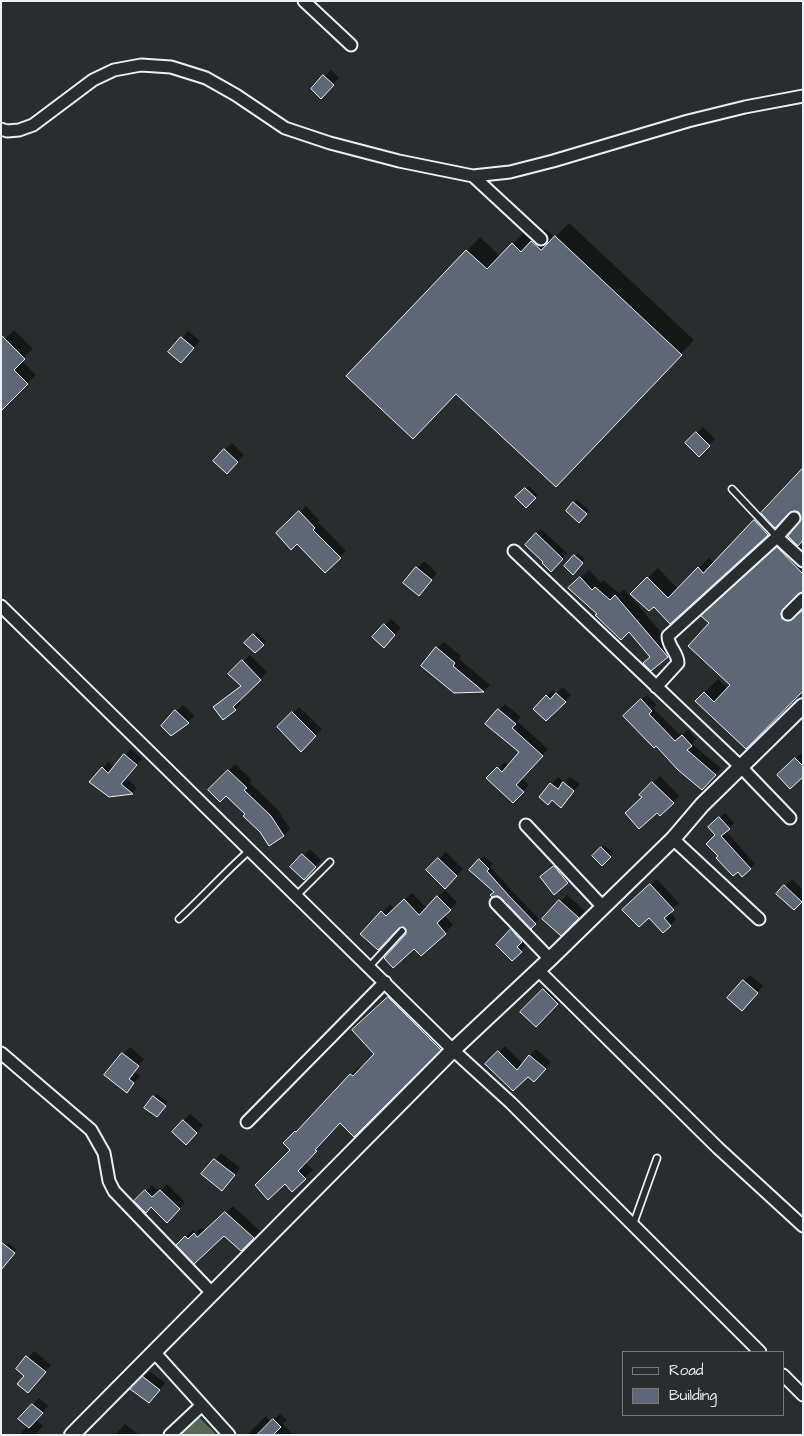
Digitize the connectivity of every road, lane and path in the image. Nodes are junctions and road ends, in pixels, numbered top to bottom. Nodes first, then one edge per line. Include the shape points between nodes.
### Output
1 (304, 1) edge
2 (351, 45) dead end
3 (803, 96) edge
4 (1, 129) edge
5 (473, 176) junction
6 (541, 239) dead end
7 (732, 489) dead end
8 (794, 518) dead end
9 (777, 537) junction
10 (514, 551) dead end
11 (803, 561) edge
12 (803, 599) edge
13 (1, 606) edge
14 (788, 614) dead end
15 (656, 687) junction
16 (803, 706) edge
17 (741, 767) junction
18 (790, 818) dead end
19 (526, 825) dead end
20 (673, 839) junction
21 (250, 850) junction
22 (330, 862) dead end
23 (297, 895) junction
24 (496, 903) dead end
25 (602, 907) junction
26 (179, 918) dead end
27 (759, 919) dead end
28 (402, 931) dead end
29 (550, 959) junction
30 (369, 967) junction
31 (538, 970) junction
32 (385, 982) junction
33 (453, 1050) junction
34 (1, 1053) edge
35 (247, 1122) dead end
36 (657, 1158) dead end
37 (633, 1225) junction
38 (803, 1226) edge
39 (213, 1294) junction
40 (759, 1351) edge
41 (155, 1353) junction
42 (784, 1376) edge
43 (803, 1395) edge
44 (202, 1405) junction
45 (72, 1435) edge
46 (170, 1435) edge
47 (229, 1435) edge

1 - 2 street
3 - 5 street via 688,121 510,172
4 - 5 street via 7,132 32,125 93,80 114,70 142,65 171,67 206,78 285,128 330,144
5 - 6 street
7 - 9 lane
8 - 9 street
9 - 11 street
9 - 15 street via 668,636 678,663
10 - 15 street
12 - 14 street
13 - 21 street
15 - 17 street
16 - 17 street
17 - 18 street
17 - 20 street
19 - 25 street
20 - 25 street
20 - 27 street
21 - 23 street
21 - 26 lane
22 - 23 lane
23 - 30 street
24 - 29 street
25 - 29 street
28 - 30 lane
29 - 31 street
30 - 32 street
31 - 33 street
31 - 38 street via 718,1148
32 - 33 street
32 - 35 street
33 - 37 street
33 - 39 street
34 - 39 street via 90,1130 104,1153 114,1190
36 - 37 lane
37 - 40 street
39 - 41 street
41 - 44 street
41 - 45 street
42 - 43 street
44 - 46 street
44 - 47 street

